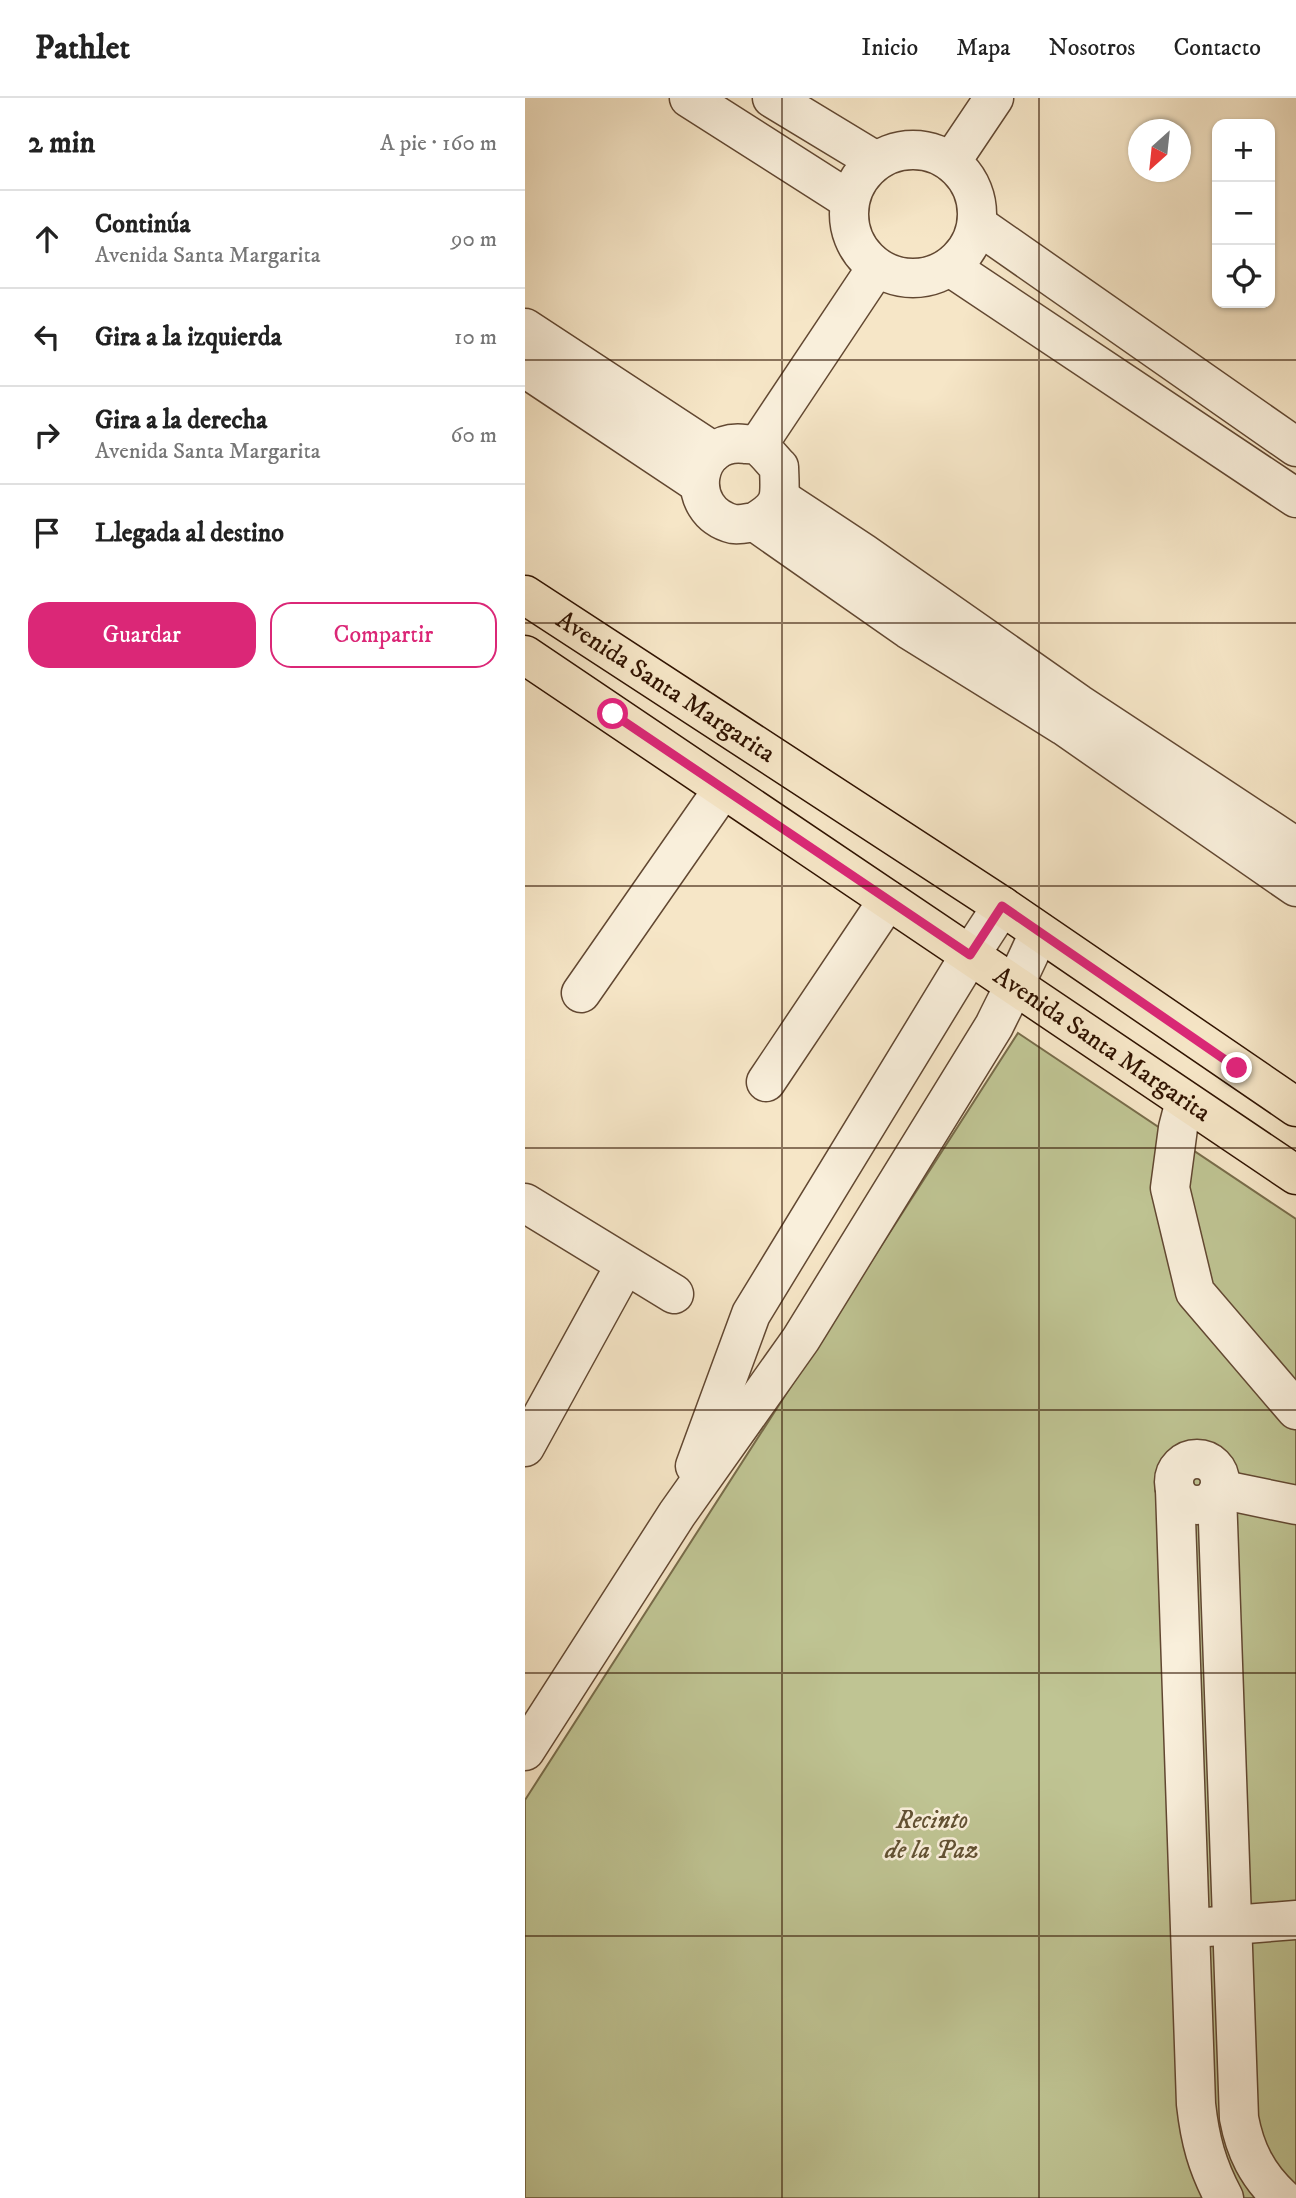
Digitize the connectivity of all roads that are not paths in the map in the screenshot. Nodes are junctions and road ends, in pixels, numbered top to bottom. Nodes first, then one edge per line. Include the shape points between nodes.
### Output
1 (689, 98) edge
2 (772, 98) edge
3 (994, 98) edge
4 (876, 161) junction
5 (951, 162) junction
6 (849, 200) junction
7 (978, 225) junction
8 (950, 267) junction
9 (876, 268) junction
10 (525, 328) edge
11 (525, 368) edge
12 (1289, 443) edge
13 (758, 445) junction
14 (706, 468) junction
15 (1260, 474) junction
16 (1296, 498) edge
17 (767, 510) junction
18 (525, 595) edge
19 (525, 655) edge
20 (1071, 715) junction
21 (723, 789) junction
22 (1296, 847) edge
23 (1296, 887) edge
24 (888, 900) junction
25 (1002, 906) junction
26 (1039, 932) junction
27 (970, 955) junction
28 (1014, 984) junction
29 (581, 993) dead end
30 (765, 1082) dead end
31 (1185, 1101) junction
32 (1296, 1107) edge
33 (1296, 1175) edge
34 (833, 1181) junction
35 (525, 1203) edge
36 (883, 1206) junction
37 (625, 1265) junction
38 (769, 1286) junction
39 (674, 1294) dead end
40 (818, 1310) junction
41 (1296, 1410) edge
42 (525, 1447) edge
43 (1218, 1491) junction
44 (1296, 1505) edge
45 (677, 1514) junction
46 (525, 1751) edge
47 (1296, 1920) edge
48 (1232, 1925) junction
49 (1189, 1928) junction
50 (1224, 2198) edge
51 (1282, 2198) edge

1 - 6 street
2 - 4 street
3 - 5 street
4 - 5 street via 913,149
4 - 6 street via 859,178
5 - 7 street via 968,179 977,202
6 - 9 street via 849,226 859,250
7 - 8 street via 968,249
7 - 12 street
8 - 9 street via 927,278 901,278
8 - 15 street
9 - 13 street
10 - 14 street
11 - 14 street
12 - 15 street
13 - 14 street via 735,442
13 - 17 street via 779,467
14 - 17 street via 704,503 717,517 735,524
15 - 16 street
17 - 20 street via 908,629
18 - 25 main road, Avenida Santa Margarita
19 - 21 main road, Avenida Santa Margarita
20 - 22 street
20 - 23 street
21 - 24 main road, Avenida Santa Margarita
21 - 29 street
24 - 27 main road, Avenida Santa Margarita
24 - 30 street
25 - 26 main road, Avenida Santa Margarita
25 - 27 street
26 - 28 street
26 - 32 main road, Avenida Santa Margarita
27 - 28 main road, Avenida Santa Margarita
27 - 34 street
28 - 31 main road, Avenida Santa Margarita
28 - 36 street via 994,1027
31 - 33 main road, Avenida Santa Margarita
31 - 41 street via 1170,1188 1195,1292
34 - 36 street
34 - 38 street
35 - 37 street
36 - 40 street
37 - 39 street
37 - 42 street
38 - 40 street
38 - 45 street via 751,1314
40 - 45 street
43 - 44 street
43 - 48 street
43 - 49 street via 1220,1478 1207,1461 1186,1461 1178,1468 1174,1478
45 - 46 street
47 - 48 street
48 - 49 street
48 - 51 street via 1239,2118 1255,2167
49 - 50 street via 1200,2140

